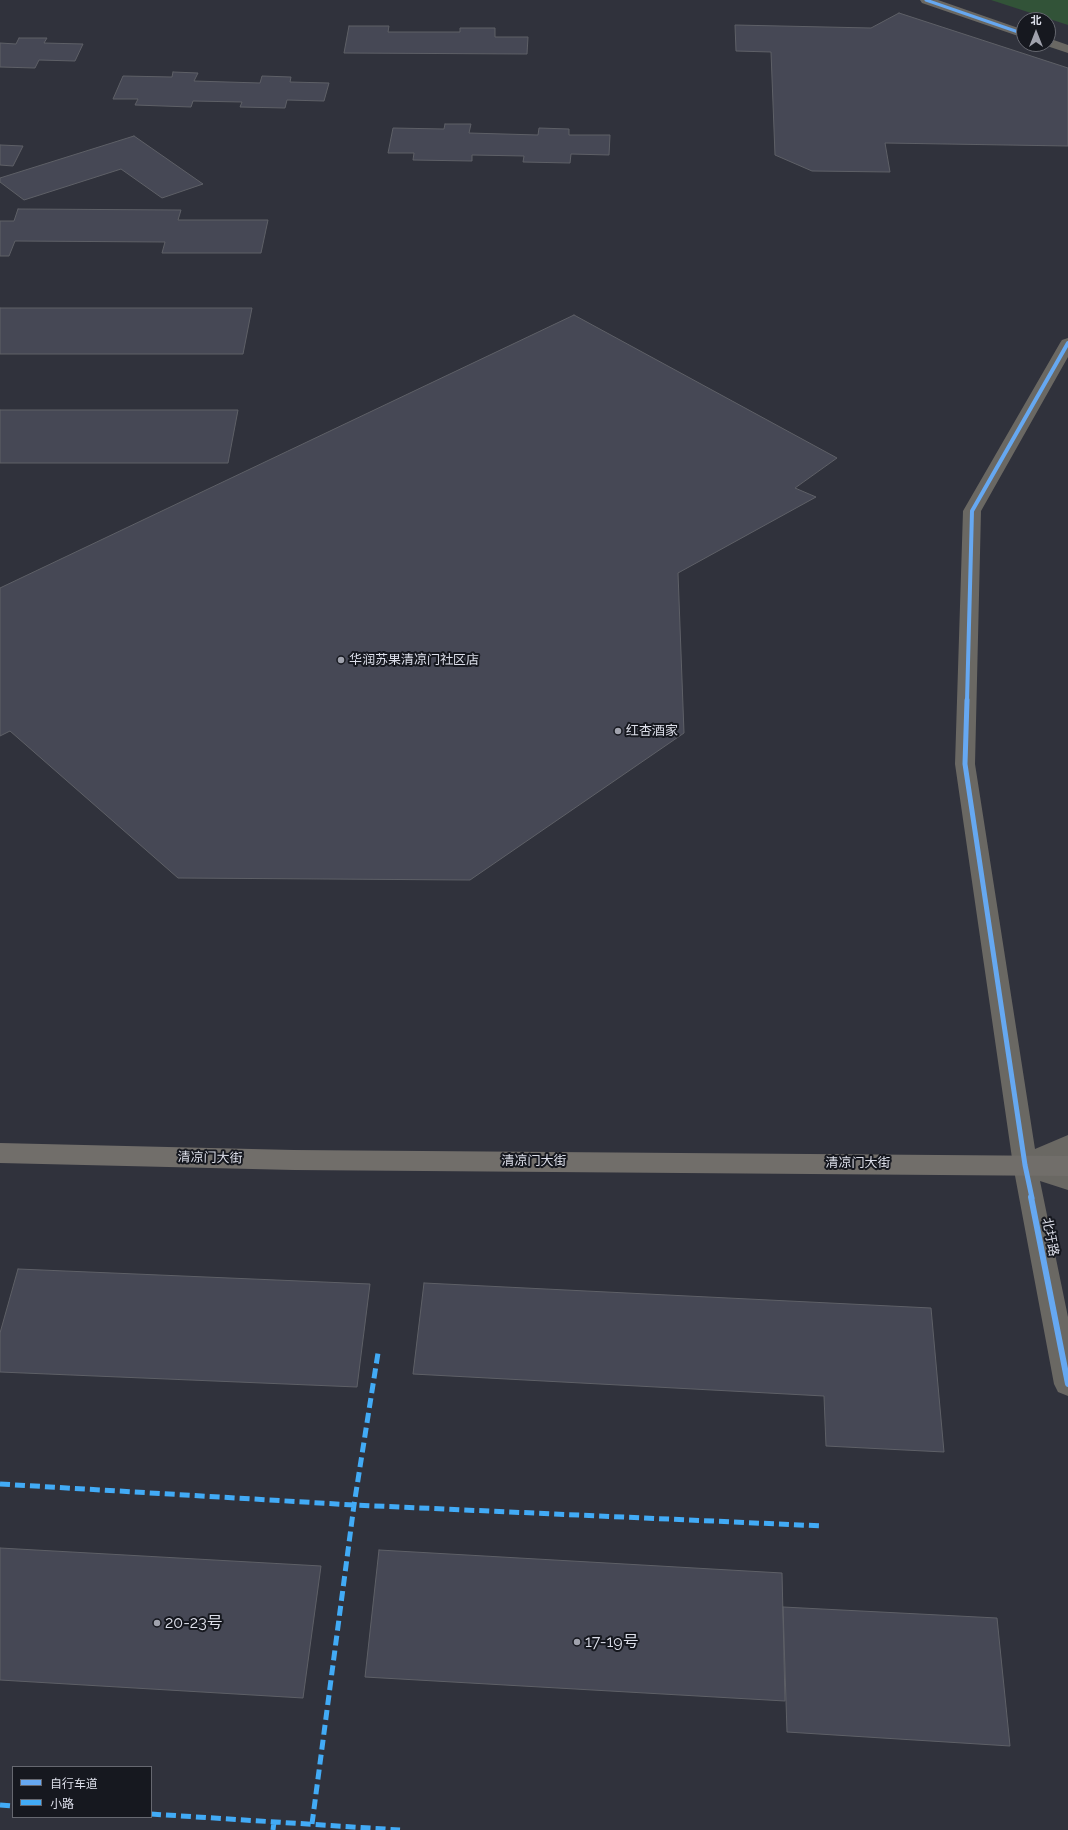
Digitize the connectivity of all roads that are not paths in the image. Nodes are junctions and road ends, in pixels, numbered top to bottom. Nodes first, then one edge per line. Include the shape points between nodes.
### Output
1 (926, 0) edge
2 (1016, 31) edge
3 (1056, 45) edge
4 (1068, 49) edge
5 (1068, 343) edge
6 (1068, 1144) edge
7 (0, 1153) edge
8 (1025, 1165) junction
9 (1068, 1166) edge
10 (1068, 1180) edge
11 (1068, 1384) edge

1 - 2 street
3 - 4 street
5 - 8 street, 北圩路 via 972,511 965,764
6 - 8 street
7 - 8 main road, 清凉门大街 via 302,1160
8 - 9 main road, 清凉门大街
8 - 10 street
8 - 11 street, 北圩路

